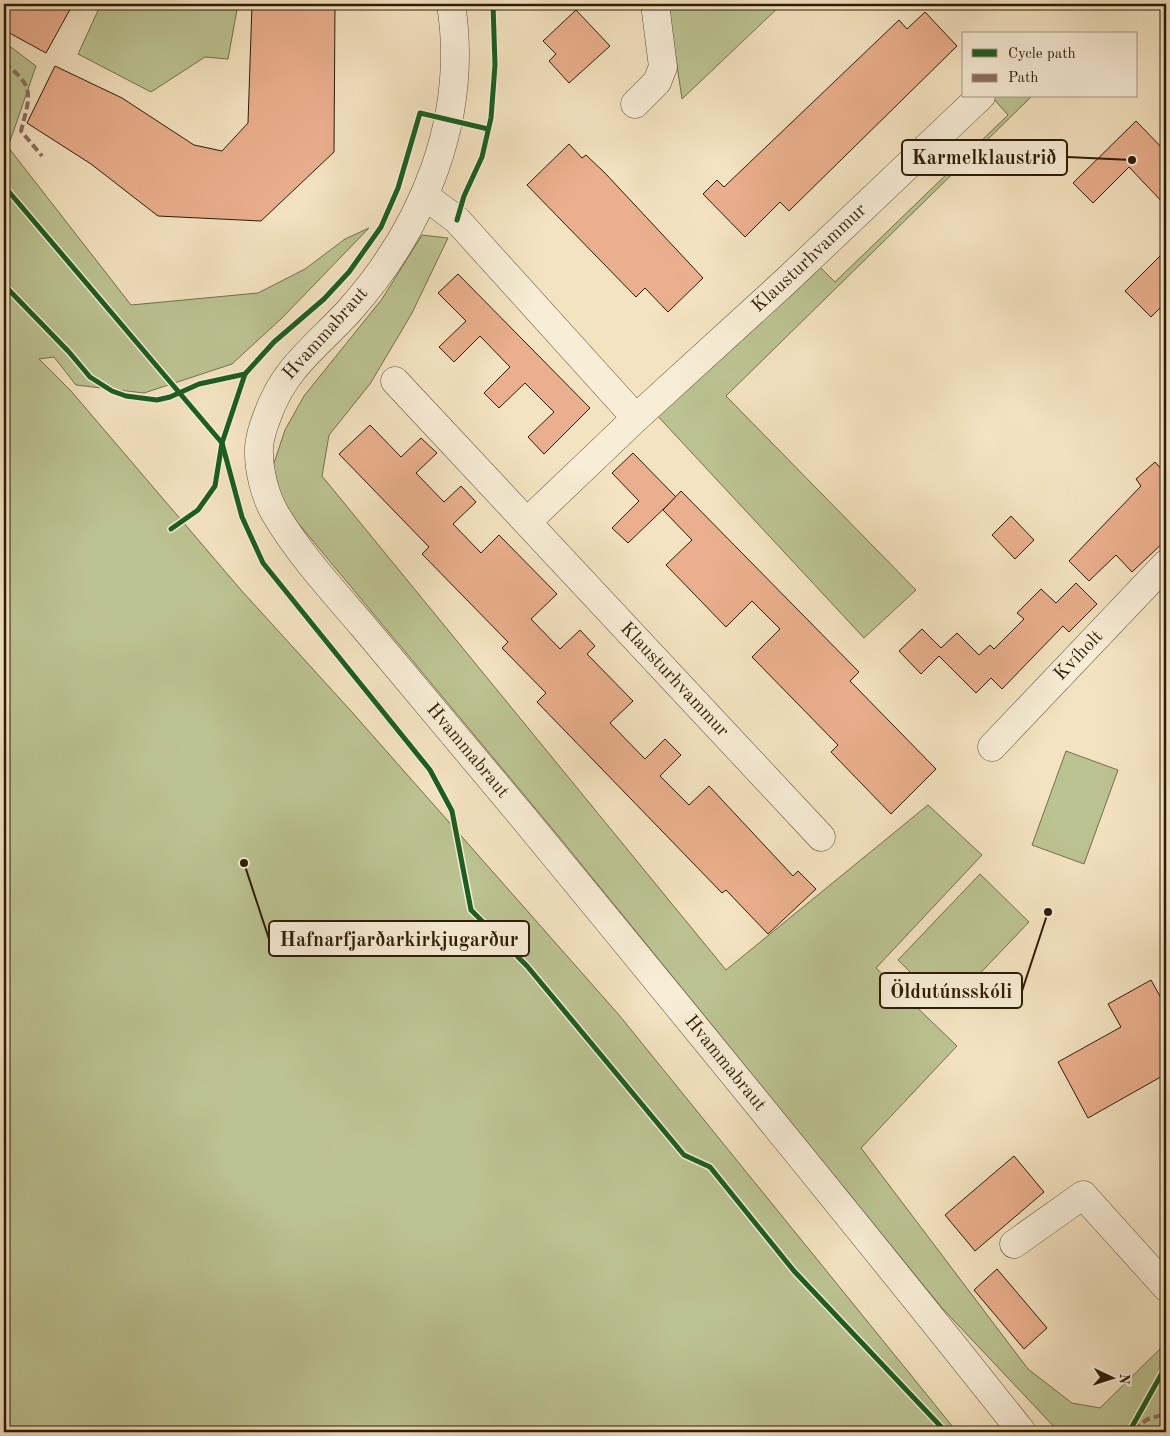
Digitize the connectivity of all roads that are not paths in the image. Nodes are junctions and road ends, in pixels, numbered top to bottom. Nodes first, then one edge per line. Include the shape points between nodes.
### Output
1 (450, 4) edge
2 (655, 4) edge
3 (979, 98) edge
4 (635, 104) dead end
5 (425, 196) junction
6 (395, 381) dead end
7 (636, 418) junction
8 (528, 522) junction
9 (1166, 564) edge
10 (992, 747) dead end
11 (821, 837) dead end
12 (1014, 1244) dead end
13 (1166, 1287) edge
14 (1022, 1432) edge

1 - 5 street, Hvammabraut via 456,57 449,118 440,156
2 - 4 street via 663,67 657,82
3 - 7 street, Klausturhvammur
5 - 7 street via 457,220
5 - 14 street, Hvammabraut via 412,224 375,278 330,332 288,373 275,394 259,445 265,485 274,512 318,572 580,887
6 - 8 street, Klausturhvammur
7 - 8 street, Klausturhvammur
8 - 11 street, Klausturhvammur
9 - 10 street, Kvíholt
12 - 13 street via 1083,1195

